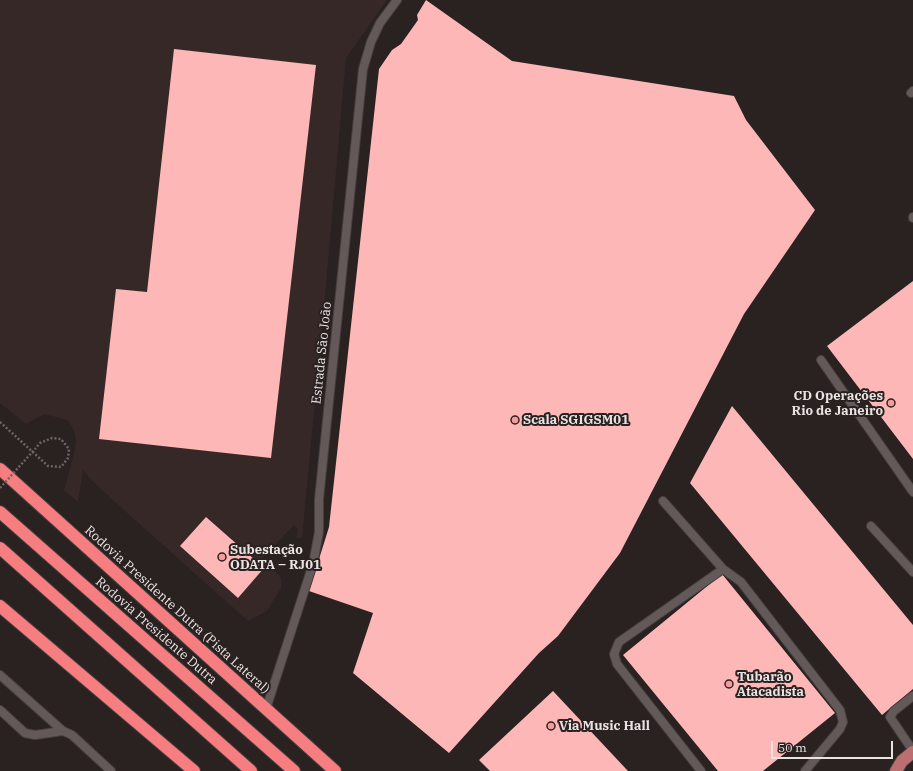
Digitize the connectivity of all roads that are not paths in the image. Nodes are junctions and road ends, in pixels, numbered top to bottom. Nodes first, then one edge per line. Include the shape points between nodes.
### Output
1 (397, 0) edge
2 (821, 360) dead end
3 (0, 469) edge
4 (913, 492) edge
5 (663, 502) dead end
6 (0, 512) edge
7 (871, 526) dead end
8 (0, 548) edge
9 (723, 569) junction
10 (913, 572) edge
11 (0, 606) edge
12 (0, 675) edge
13 (913, 696) edge
14 (266, 709) junction
15 (0, 710) edge
16 (63, 731) junction
17 (911, 753) edge
18 (111, 771) edge
19 (194, 771) edge
20 (251, 771) edge
21 (294, 771) edge
22 (335, 771) edge
23 (700, 771) edge
24 (805, 771) edge
25 (889, 771) edge
26 (896, 771) edge

1 - 14 lane, Estrada São João via 380,23 371,42 364,69 319,499 319,532 313,564
2 - 4 lane
3 - 14 highway, Rodovia Presidente Dutra (Pista Lateral)
5 - 9 lane
6 - 21 highway, Rodovia Presidente Dutra
7 - 10 lane
8 - 20 highway
9 - 23 lane via 619,642 614,654 616,664
9 - 24 lane via 741,582 840,710 843,722 840,729
11 - 19 highway
12 - 16 lane
13 - 17 lane via 890,717
14 - 22 highway, Rodovia Presidente Dutra (Pista Lateral)
15 - 16 lane via 25,733 35,735
16 - 18 lane via 72,735
17 - 25 main road
17 - 26 main road

